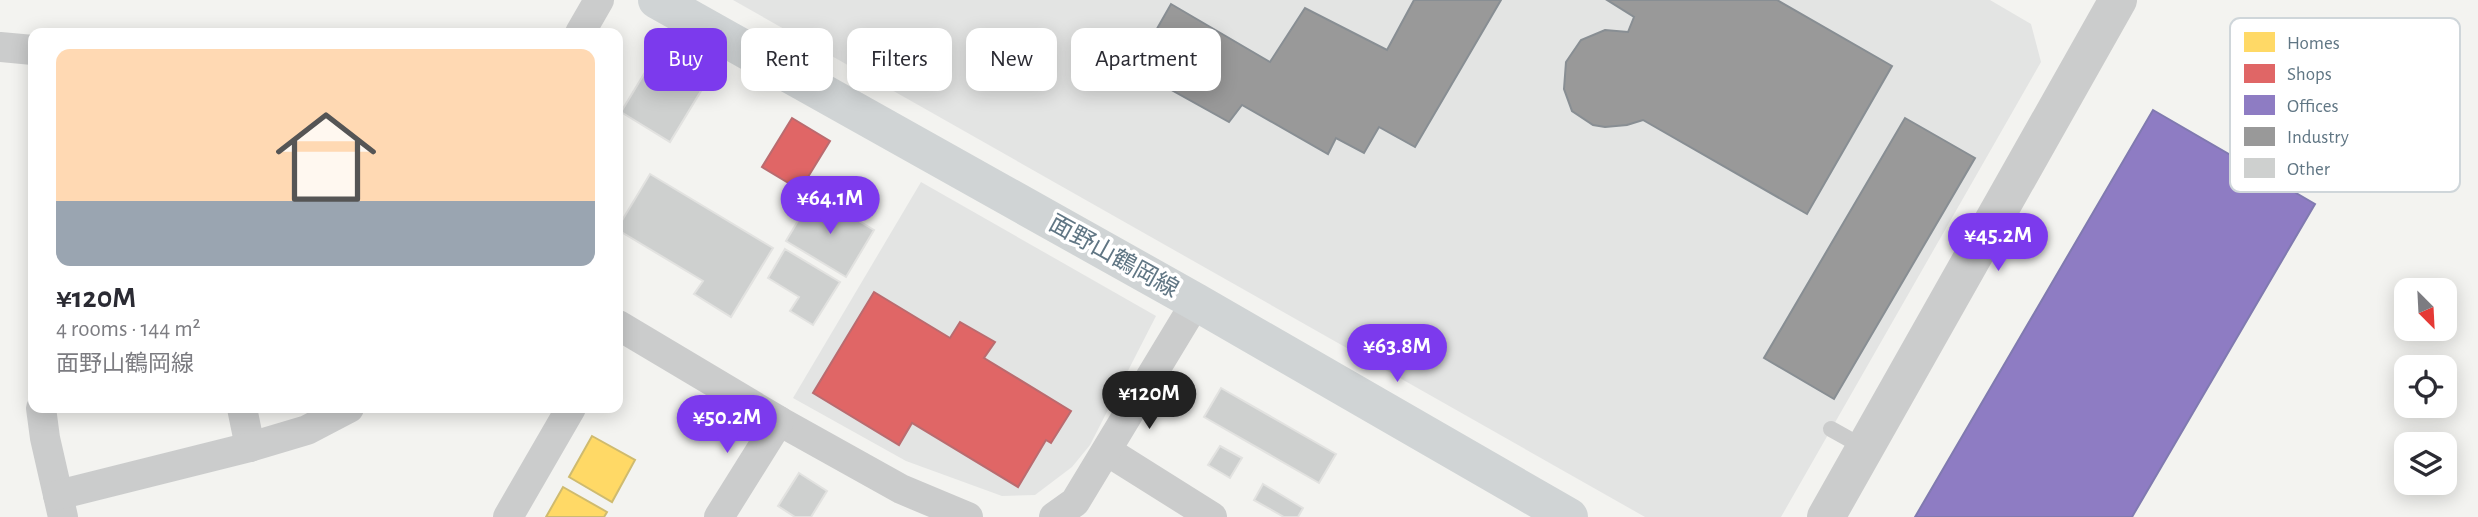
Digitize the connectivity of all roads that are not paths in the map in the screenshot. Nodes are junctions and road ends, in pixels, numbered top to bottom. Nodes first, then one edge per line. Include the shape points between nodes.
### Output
1 (599, 0) edge
2 (657, 0) edge
3 (2118, 0) edge
4 (583, 28) edge
5 (0, 47) edge
6 (28, 50) edge
7 (1196, 302) junction
8 (623, 330) edge
9 (42, 413) edge
10 (243, 413) edge
11 (339, 413) edge
12 (568, 413) edge
13 (779, 421) junction
14 (1831, 429) dead end
15 (250, 447) junction
16 (1865, 448) junction
17 (1107, 451) junction
18 (61, 506) edge
19 (508, 517) edge
20 (719, 517) edge
21 (968, 517) edge
22 (1054, 517) edge
23 (1212, 517) edge
24 (1569, 517) edge
25 (1826, 517) edge

1 - 4 street
2 - 7 main road, 面野山鶴岡線
3 - 16 street
5 - 6 street
7 - 17 street
7 - 24 main road, 面野山鶴岡線
8 - 13 street
9 - 18 street
10 - 15 street
11 - 15 street via 307,430
12 - 19 street
13 - 20 street
13 - 21 street via 901,489
14 - 16 lane
15 - 18 street
16 - 25 street
17 - 22 street via 1075,502
17 - 23 street

